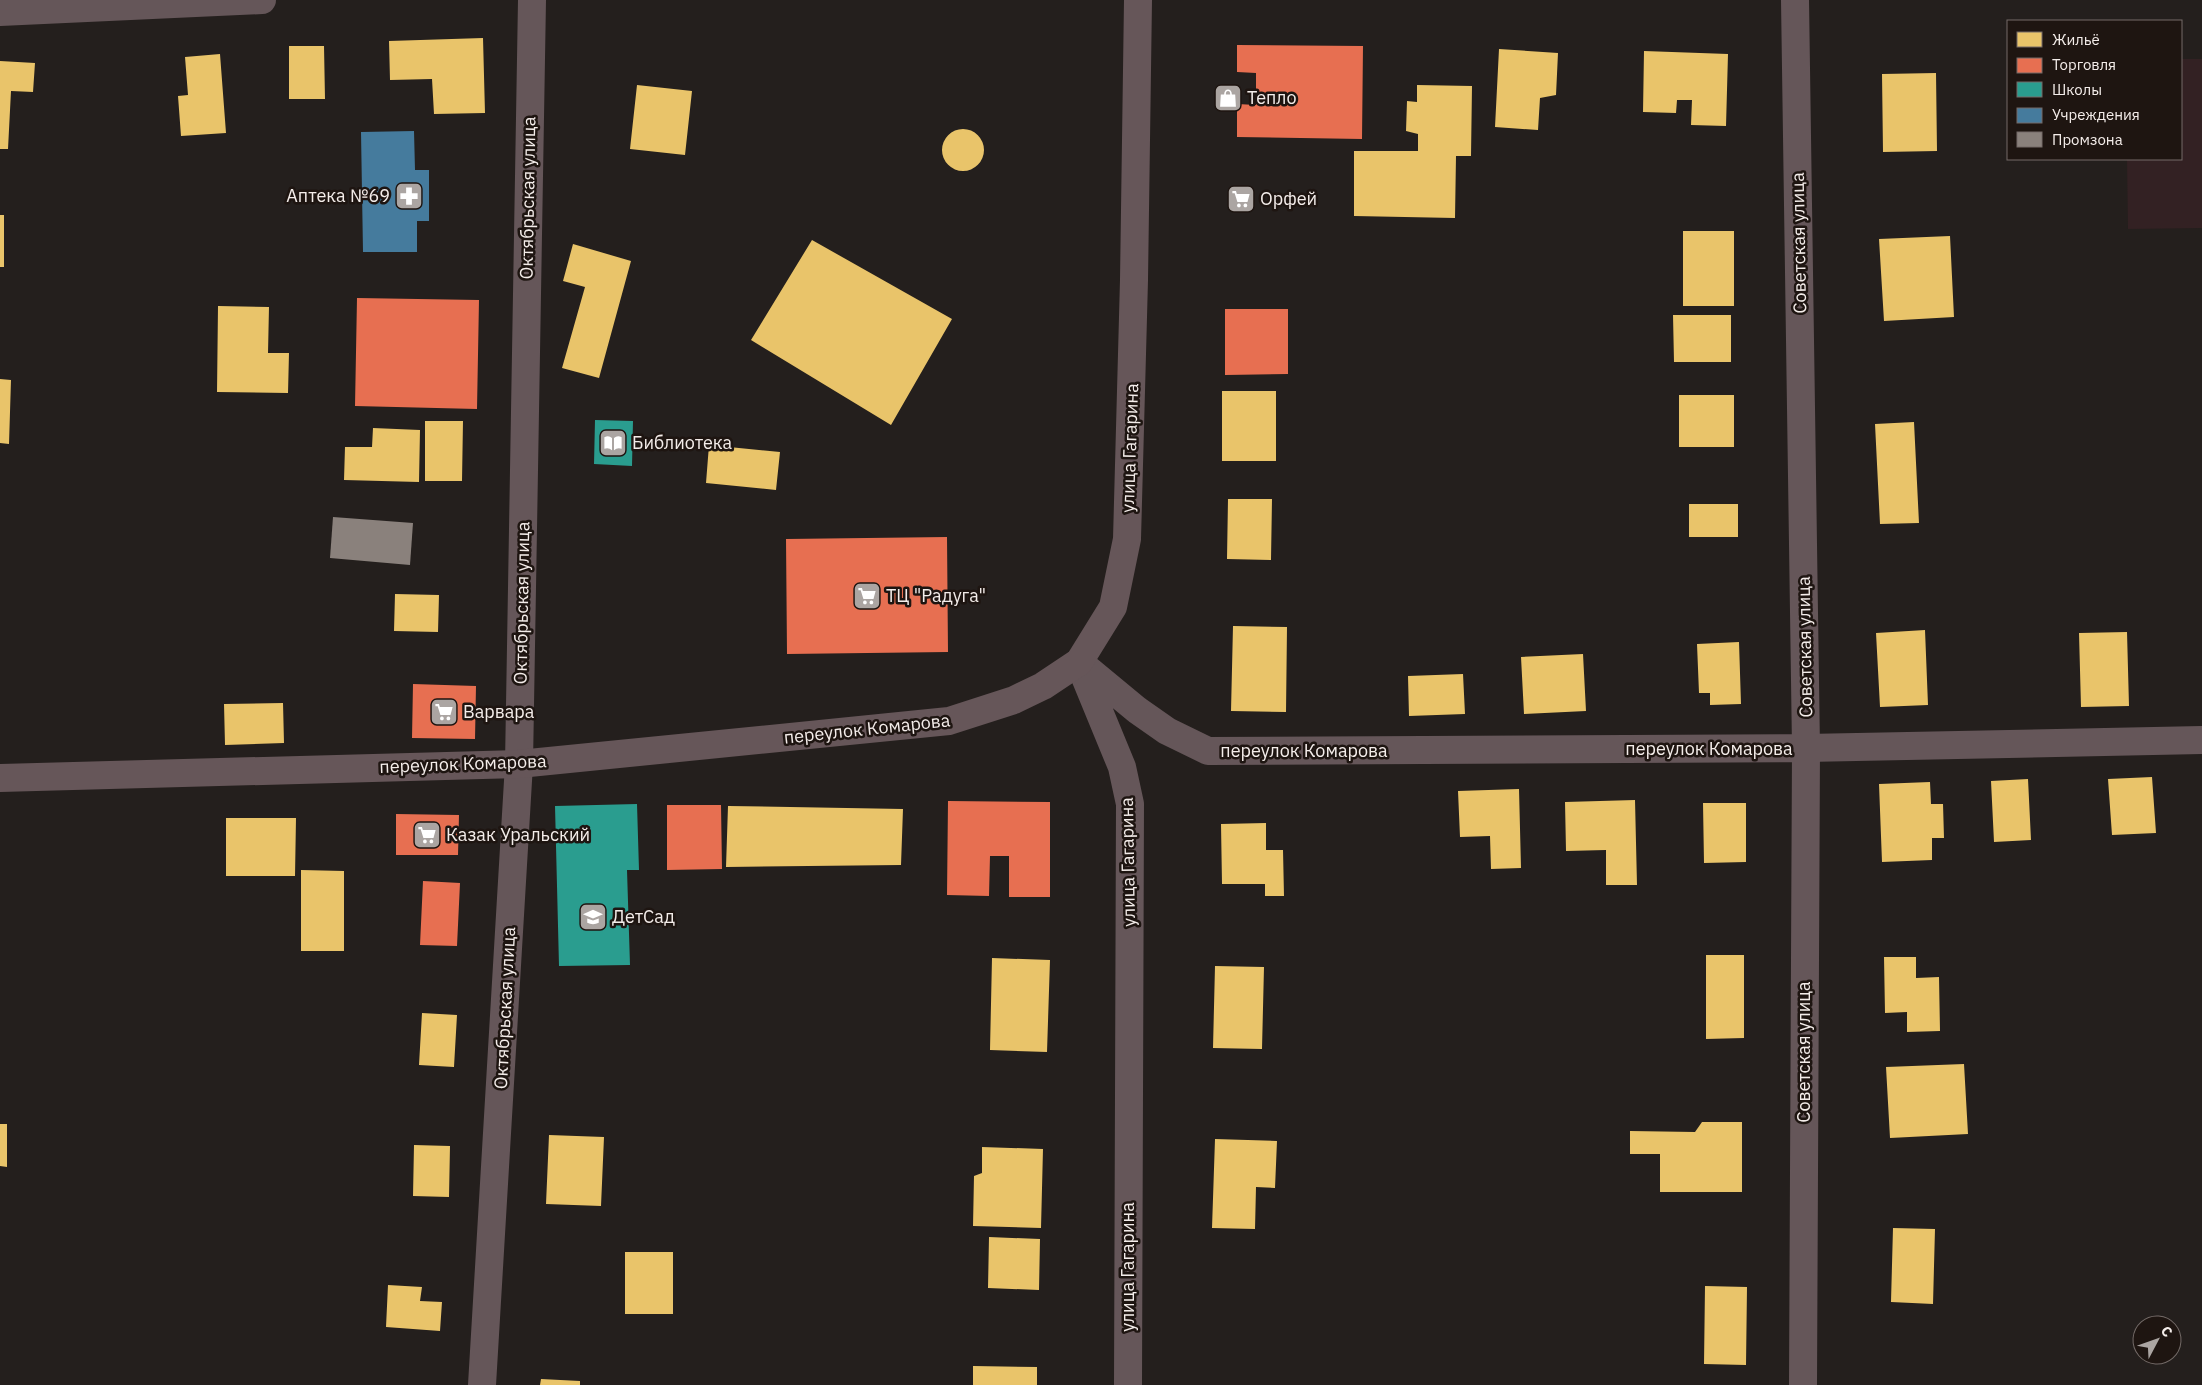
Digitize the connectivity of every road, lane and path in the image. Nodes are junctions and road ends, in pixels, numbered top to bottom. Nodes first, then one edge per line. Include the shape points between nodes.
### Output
1 (262, 0) edge
2 (532, 0) edge
3 (1138, 0) edge
4 (1795, 0) edge
5 (0, 12) edge
6 (1079, 662) junction
7 (2202, 740) edge
8 (1806, 748) junction
9 (519, 764) junction
10 (0, 778) edge
11 (482, 1385) edge
12 (1128, 1385) edge
13 (1803, 1385) edge

1 - 5 street
2 - 9 street, Октябрьская улица
3 - 6 main road, улица Гагарина via 1127,539 1113,607
4 - 8 street, Советская улица
6 - 8 street, переулок Комарова via 1167,731 1208,751
6 - 9 main road, переулок Комарова via 1043,686 1014,700 949,721
6 - 12 street, улица Гагарина via 1122,766 1130,804
7 - 8 street, переулок Комарова
8 - 13 street, Советская улица
9 - 10 main road, переулок Комарова
9 - 11 street, Октябрьская улица

